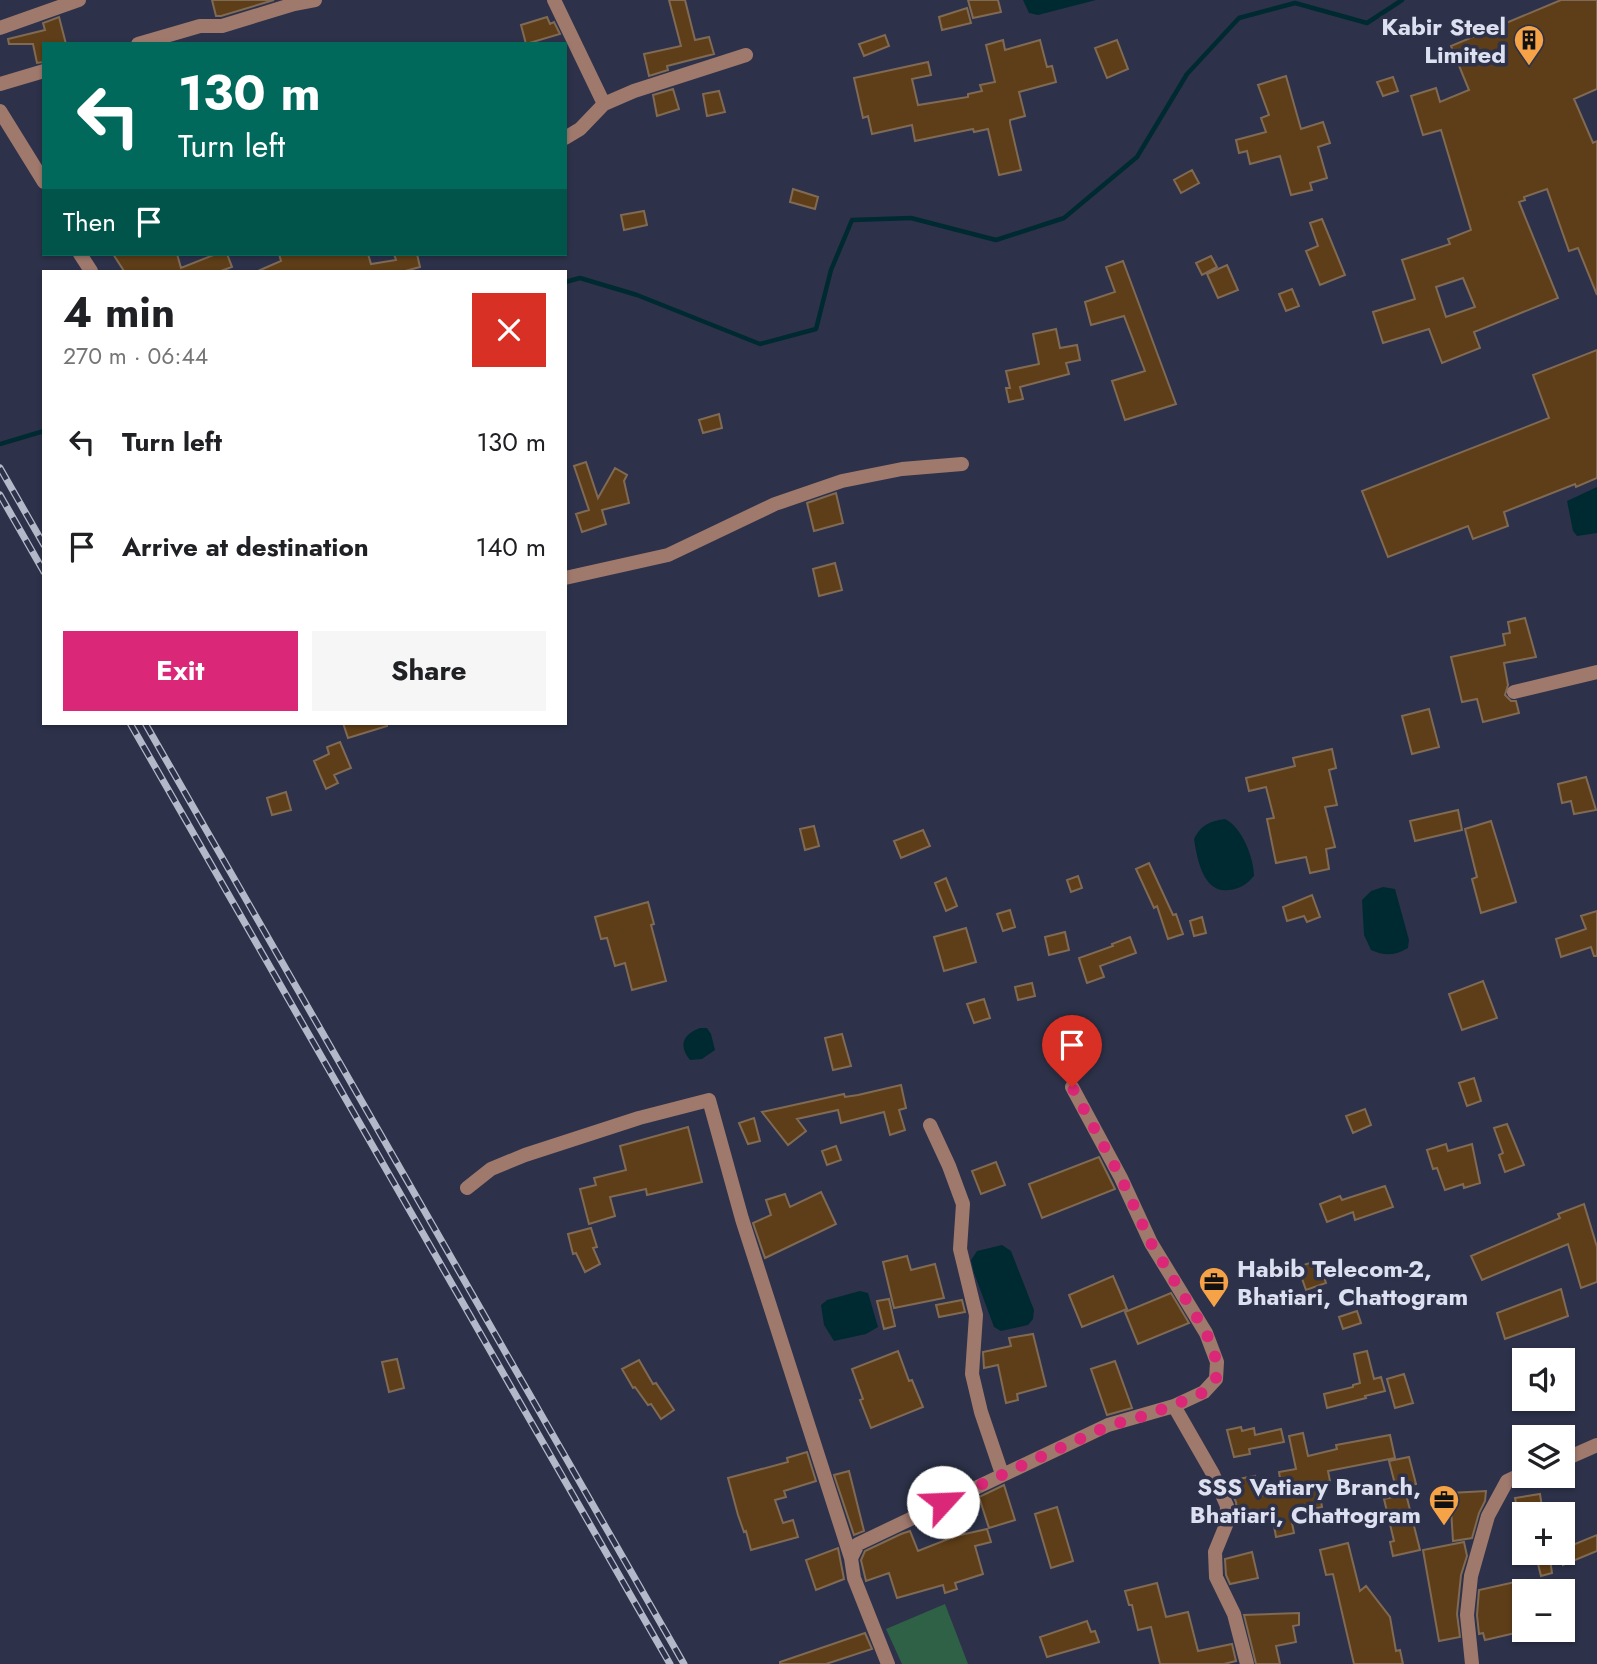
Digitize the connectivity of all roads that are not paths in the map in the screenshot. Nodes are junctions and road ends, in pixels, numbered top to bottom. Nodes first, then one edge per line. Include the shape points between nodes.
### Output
1 (79, 0) edge
2 (315, 0) edge
3 (554, 0) edge
4 (0, 28) edge
5 (145, 42) edge
6 (746, 55) dead end
7 (42, 72) edge
8 (0, 84) edge
9 (604, 104) junction
10 (0, 111) edge
11 (567, 137) edge
12 (42, 179) edge
13 (962, 464) dead end
14 (567, 578) edge
15 (1597, 672) edge
16 (1514, 692) dead end
17 (1072, 1087) dead end
18 (930, 1125) dead end
19 (467, 1188) dead end
20 (1174, 1406) junction
21 (1597, 1445) edge
22 (1575, 1455) edge
23 (1002, 1474) junction
24 (1512, 1479) edge
25 (851, 1558) junction
26 (888, 1664) edge
27 (1247, 1664) edge
28 (1472, 1664) edge

1 - 4 street
2 - 5 street
3 - 9 street
6 - 9 street
7 - 8 street
9 - 11 street
10 - 12 street
13 - 14 street via 842,481 775,504 668,555
15 - 16 street
17 - 20 street via 1151,1243 1206,1332 1217,1362 1216,1378 1204,1392
18 - 23 street via 963,1204 960,1249 976,1315 972,1374
19 - 25 street via 491,1169 525,1155 709,1100 742,1219
20 - 23 street via 1108,1426
20 - 27 street via 1227,1506 1226,1525 1215,1552 1216,1577 1234,1614
21 - 22 street
23 - 25 street via 858,1544
24 - 28 street via 1488,1516 1471,1576 1467,1615
25 - 26 street via 854,1578

